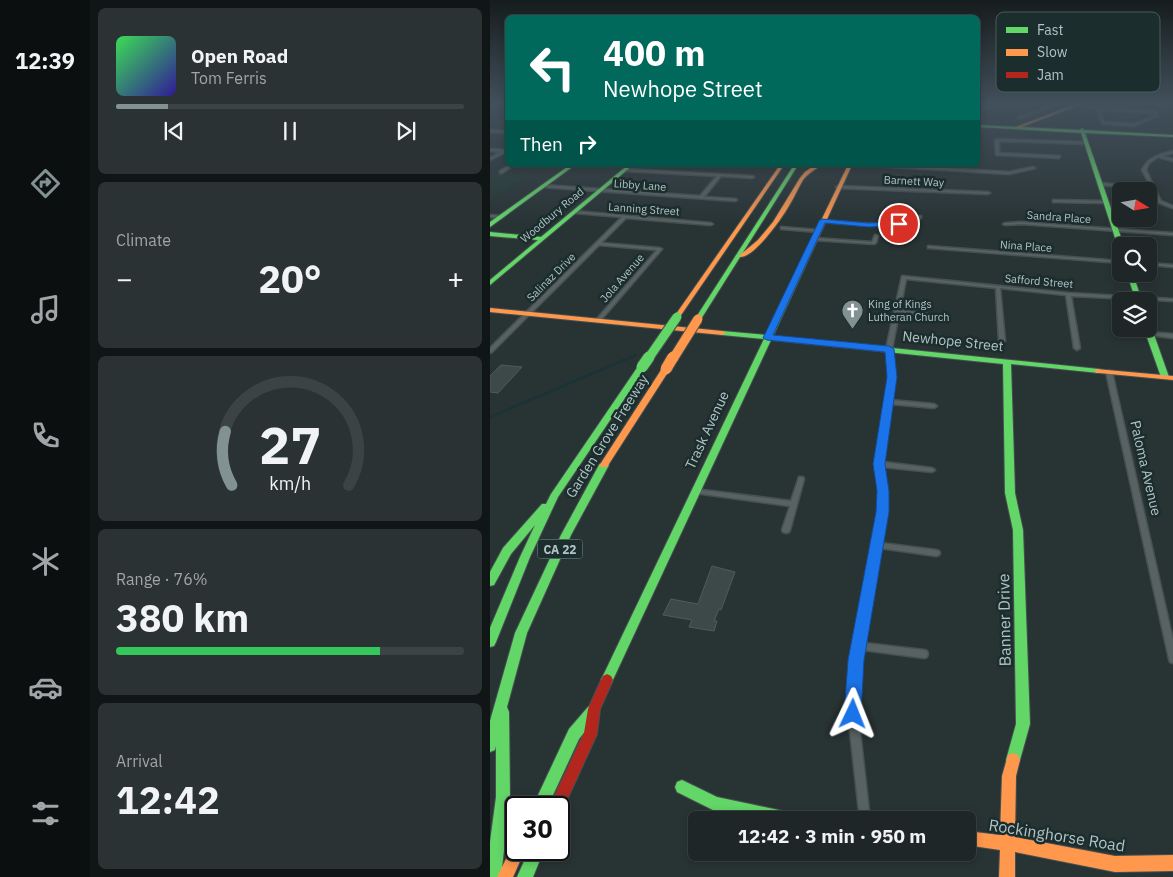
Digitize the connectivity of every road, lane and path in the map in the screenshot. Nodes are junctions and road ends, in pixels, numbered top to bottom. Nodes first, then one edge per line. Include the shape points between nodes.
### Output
1 (1086, 143) edge
2 (997, 144) edge
3 (490, 150) edge
4 (505, 150) edge
5 (505, 151) edge
6 (1173, 152) edge
7 (1059, 156) dead end
8 (1159, 156) junction
9 (490, 159) edge
10 (1173, 160) edge
11 (509, 167) edge
12 (570, 167) edge
13 (628, 167) edge
14 (772, 167) edge
15 (781, 167) edge
16 (795, 167) edge
17 (815, 167) edge
18 (849, 167) edge
19 (908, 167) edge
20 (1033, 168) dead end
21 (501, 172) dead end
22 (720, 175) junction
23 (752, 177) dead end
24 (1150, 182) edge
25 (1100, 184) junction
26 (1112, 185) edge
27 (543, 186) junction
28 (838, 187) junction
29 (600, 190) junction
30 (988, 192) dead end
31 (701, 198) junction
32 (1158, 198) edge
33 (735, 200) dead end
34 (1054, 201) dead end
35 (1106, 202) junction
36 (752, 207) junction
37 (1173, 207) edge
38 (575, 212) junction
39 (626, 216) junction
40 (495, 217) edge
41 (920, 217) dead end
42 (711, 224) dead end
43 (1005, 224) dead end
44 (490, 225) edge
45 (782, 228) dead end
46 (818, 230) junction
47 (1116, 230) junction
48 (490, 234) edge
49 (1173, 234) edge
50 (876, 236) dead end
51 (1118, 237) edge
52 (544, 239) junction
53 (598, 244) junction
54 (928, 247) dead end
55 (738, 258) junction
56 (1112, 261) edge
57 (1157, 265) edge
58 (1173, 266) edge
59 (490, 284) edge
60 (998, 287) junction
61 (1068, 294) junction
62 (1112, 297) edge
63 (1157, 300) edge
64 (1173, 300) edge
65 (490, 310) edge
66 (897, 311) junction
67 (528, 314) junction
68 (926, 314) dead end
69 (598, 320) junction
70 (1157, 333) edge
71 (1173, 336) edge
72 (1152, 337) edge
73 (767, 338) junction
74 (1002, 341) dead end
75 (1077, 348) dead end
76 (889, 349) junction
77 (490, 352) edge
78 (1007, 362) junction
79 (1109, 372) junction
80 (1169, 378) edge
81 (888, 402) junction
82 (934, 406) dead end
83 (879, 464) junction
84 (932, 470) dead end
85 (801, 479) dead end
86 (695, 491) junction
87 (554, 496) junction
88 (793, 504) junction
89 (786, 530) dead end
90 (876, 545) junction
91 (936, 553) dead end
92 (490, 582) edge
93 (490, 642) edge
94 (859, 646) junction
95 (924, 654) dead end
96 (1173, 659) edge
97 (503, 696) junction
98 (594, 709) junction
99 (490, 745) edge
100 (682, 787) dead end
101 (545, 796) edge
102 (562, 796) edge
103 (749, 811) edge
104 (863, 811) edge
105 (976, 839) edge
106 (1008, 843) junction
107 (513, 861) edge
108 (532, 861) edge
109 (1173, 863) edge
110 (493, 877) edge
111 (505, 877) edge
112 (524, 877) edge
113 (1007, 877) edge

1 - 25 main road
2 - 7 street via 997,154
3 - 4 street
5 - 9 street
6 - 8 street
8 - 10 street
8 - 24 street via 1146,164 1144,170
11 - 21 street
12 - 27 main road
13 - 22 street
13 - 29 main road, Woodbury Road
14 - 36 main road
15 - 36 main road, Garden Grove Freeway / CA 22
16 - 55 main road, Garden Grove Freeway / CA 22
17 - 55 main road via 808,170 785,209 751,250
18 - 28 main road, Trask Avenue
19 - 20 street via 1009,173
22 - 23 street
22 - 31 street
25 - 26 street
25 - 35 main road
27 - 29 street, Libby Lane
27 - 40 main road
28 - 30 street, Barnett Way
28 - 46 main road, Trask Avenue
29 - 31 street, Libby Lane
29 - 38 main road, Woodbury Road
31 - 33 street, Libby Lane
32 - 37 street via 1166,206
34 - 35 street
35 - 47 main road
36 - 87 main road, Garden Grove Freeway / CA 22, bridge
38 - 39 street, Lanning Street
38 - 52 main road, Woodbury Road
39 - 42 street, Lanning Street
39 - 53 street, Salinaz Drive
40 - 44 main road
41 - 46 street via 899,224
43 - 47 street, Sandra Place
45 - 46 street
46 - 50 street via 874,243
46 - 73 main road, Trask Avenue
47 - 49 street, Sandra Place
47 - 51 main road
48 - 52 main road
52 - 59 main road, Woodbury Road
53 - 67 street, Salinaz Drive
53 - 69 street, Jola Avenue via 660,249
54 - 56 street, Nina Place
55 - 97 main road, Garden Grove Freeway / CA 22, bridge via 581,504 521,633
57 - 58 street
60 - 61 street, Safford Street
60 - 66 street, Safford Street via 904,277
60 - 74 street
61 - 62 street, Safford Street
61 - 75 street
63 - 64 street, Safford Street
65 - 67 main road, Newhope Street
66 - 68 street
66 - 76 street
67 - 69 main road, Newhope Street
67 - 77 street, Salinaz Drive
69 - 73 main road, Newhope Street
70 - 71 street
72 - 80 main road
73 - 76 main road, Newhope Street
73 - 86 main road, Trask Avenue
76 - 78 main road, Newhope Street
76 - 81 street via 892,377
78 - 79 main road, Newhope Street
78 - 106 main road, Banner Drive via 1010,493 1018,530 1023,724 1009,776
79 - 80 main road, Newhope Street
79 - 96 street, Paloma Avenue
81 - 82 street
81 - 83 street
83 - 84 street
83 - 90 street via 883,502
85 - 88 street
86 - 88 street
86 - 98 main road, Trask Avenue
87 - 92 main road via 507,551
87 - 93 main road, Garden Grove Freeway / CA 22
88 - 89 street
90 - 91 street
90 - 94 street
94 - 95 street
94 - 104 street via 853,714
97 - 99 main road, Garden Grove Freeway / CA 22
97 - 110 main road via 503,798
98 - 101 main road, Trask Avenue via 574,734
98 - 102 main road, Trask Avenue via 590,734
100 - 103 main road via 715,804
105 - 106 main road, Rockinghorse Road
106 - 109 main road, Rockinghorse Road via 1115,864
106 - 113 main road, Banner Drive
107 - 111 main road
108 - 112 main road

